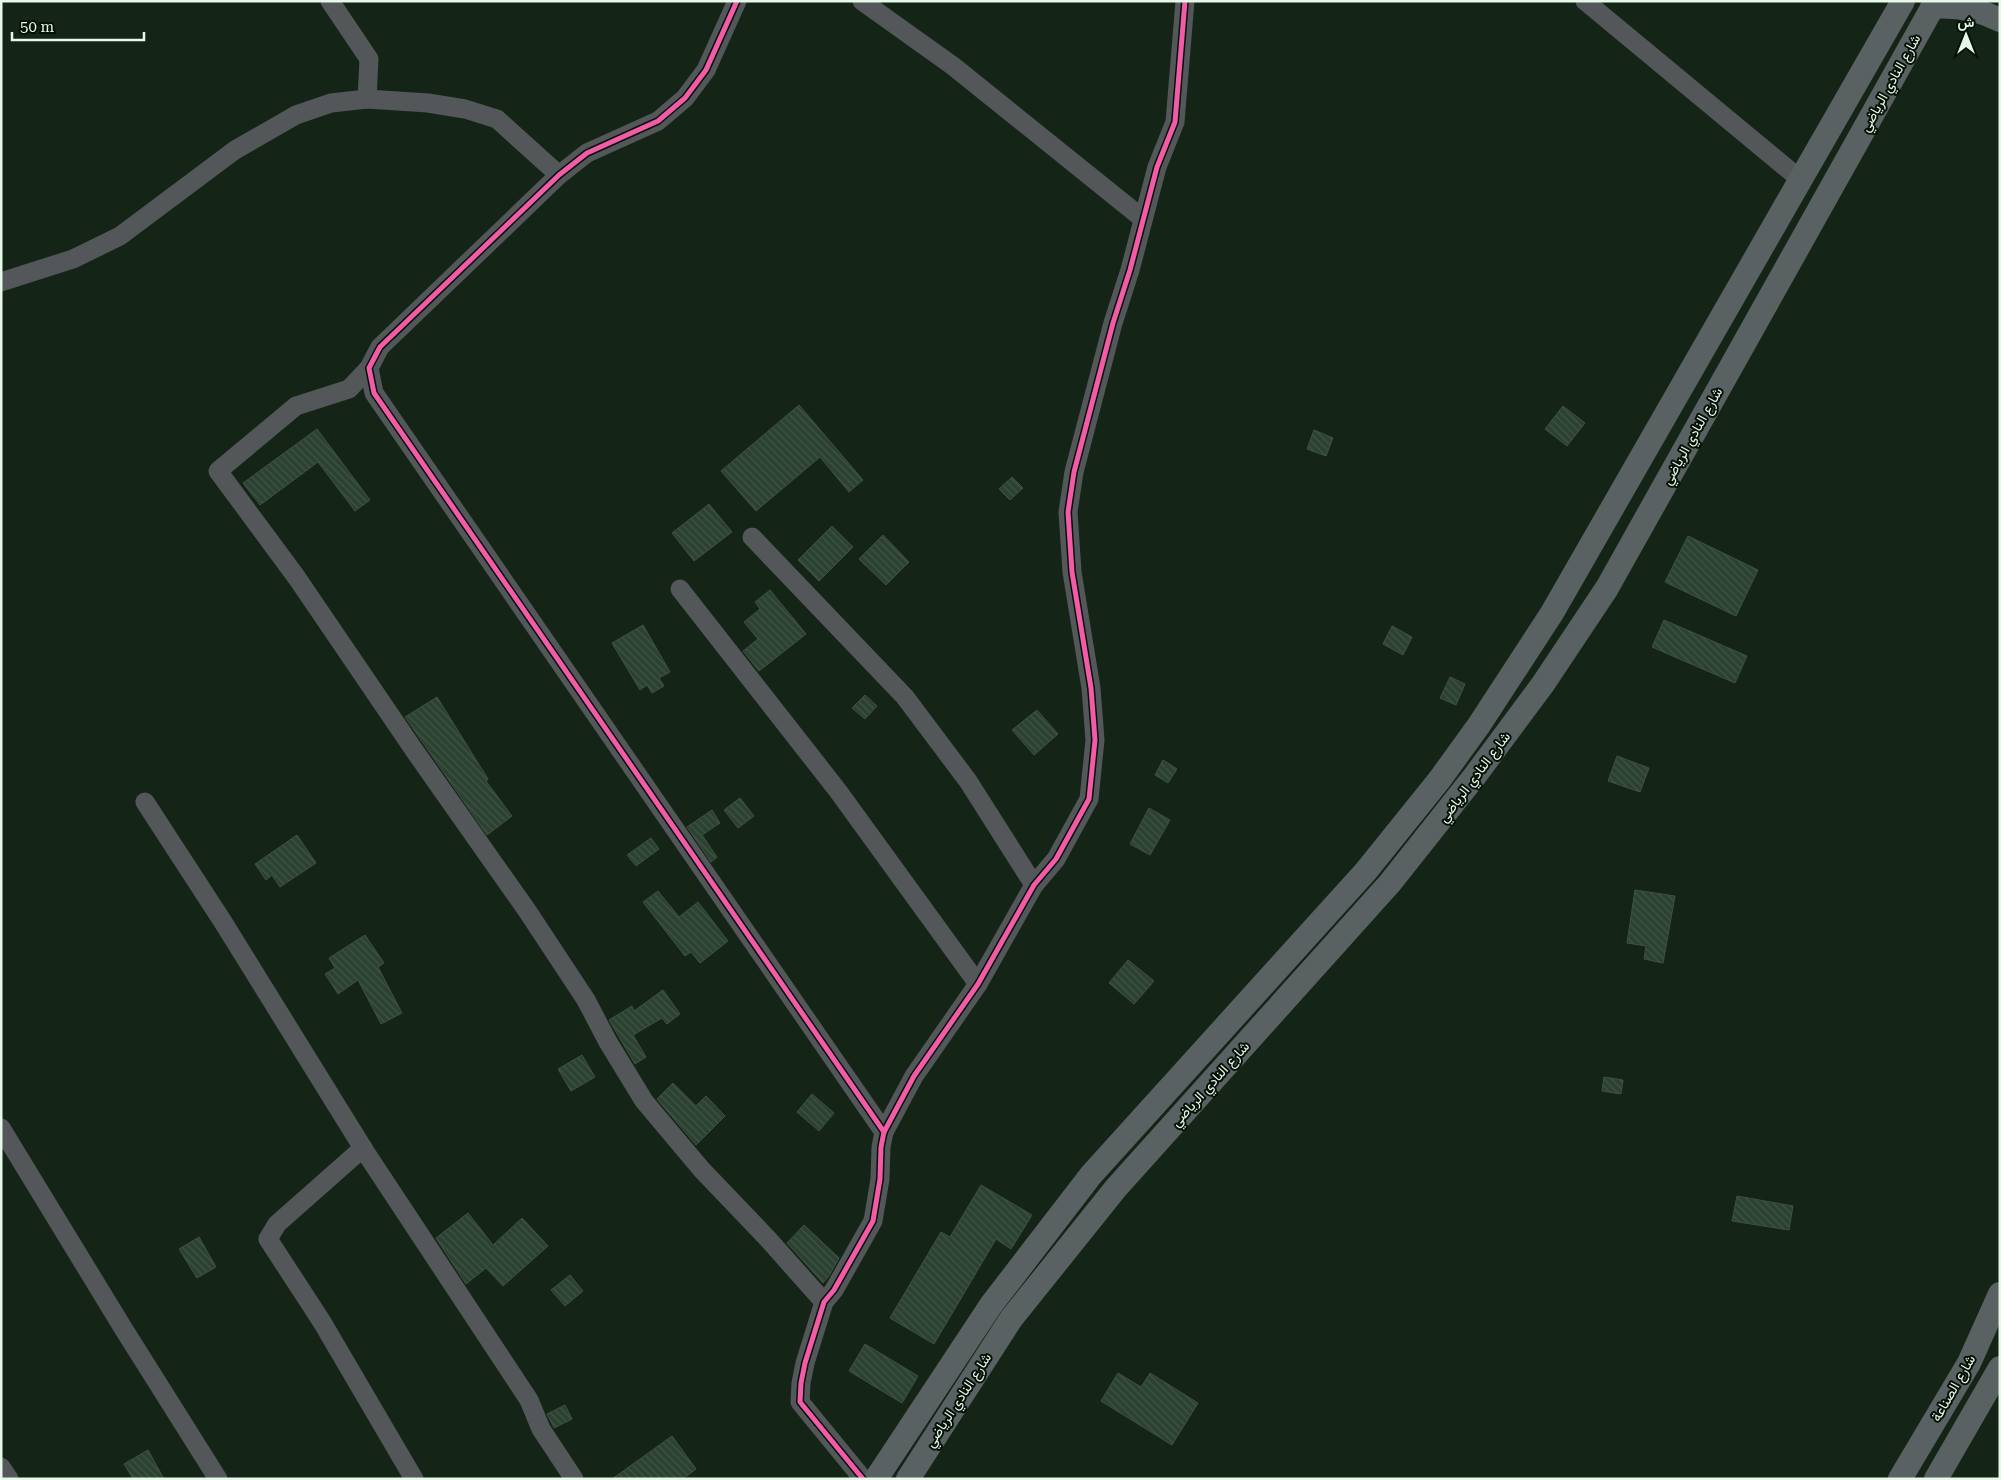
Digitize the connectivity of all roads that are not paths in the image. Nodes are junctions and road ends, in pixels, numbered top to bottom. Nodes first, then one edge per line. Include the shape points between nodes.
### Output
1 (330, 1) edge
2 (737, 1) edge
3 (862, 1) edge
4 (1186, 1) edge
5 (1585, 1) edge
6 (1903, 1) edge
7 (1934, 4) edge
8 (2000, 20) edge
9 (367, 99) junction
10 (559, 175) junction
11 (1797, 186) junction
12 (1821, 205) junction
13 (1142, 218) junction
14 (1, 282) edge
15 (369, 368) junction
16 (1662, 423) junction
17 (1692, 436) junction
18 (752, 537) dead end
19 (680, 589) dead end
20 (145, 802) dead end
21 (1034, 885) junction
22 (978, 984) junction
23 (1, 1128) edge
24 (884, 1132) junction
25 (1128, 1135) junction
26 (364, 1148) junction
27 (1147, 1153) junction
28 (2000, 1294) edge
29 (824, 1302) junction
30 (991, 1304) junction
31 (1011, 1319) junction
32 (1969, 1363) junction
33 (1998, 1372) edge
34 (1, 1467) edge
35 (9, 1479) edge
36 (218, 1479) edge
37 (414, 1479) edge
38 (574, 1479) edge
39 (863, 1479) edge
40 (876, 1479) edge
41 (908, 1479) edge
42 (1900, 1479) edge
43 (1936, 1479) edge

1 - 9 street via 369,59
2 - 10 street via 706,70 685,98 658,121 587,153
3 - 13 street via 953,66
4 - 13 street via 1175,122
5 - 11 street
6 - 11 main road, شارع النادي الرياضي
7 - 8 main road via 1968,8
7 - 12 main road, شارع النادي الرياضي
9 - 10 street via 438,104 497,119
9 - 14 street via 331,103 296,115 235,150 120,236 73,260
10 - 15 street via 380,347
11 - 12 main road
11 - 16 main road, شارع النادي الرياضي
12 - 17 main road, شارع النادي الرياضي
13 - 21 street via 1074,472 1068,512 1072,572 1091,688 1095,740 1089,799 1056,859
15 - 24 street via 374,394
15 - 29 street via 349,389 296,406 218,471 297,578 528,912 586,1000 644,1101 702,1170
16 - 17 main road
16 - 25 main road, شارع النادي الرياضي via 1552,613 1440,779 1366,871
17 - 27 main road, شارع النادي الرياضي via 1607,588 1491,754 1390,883
18 - 21 street via 905,697 968,781
19 - 22 street via 838,791
20 - 26 street
21 - 22 street
22 - 24 street via 914,1076
23 - 36 street
24 - 29 street via 873,1221
25 - 27 main road
25 - 30 main road, شارع النادي الرياضي via 1091,1175
26 - 37 street via 277,1224 268,1238 322,1322
26 - 38 street via 529,1400 541,1429
27 - 31 main road, شارع النادي الرياضي
28 - 32 main road, شارع الصناعة
29 - 39 street via 805,1363 800,1402
30 - 31 main road
30 - 40 main road, شارع النادي الرياضي
31 - 41 main road, شارع النادي الرياضي
32 - 33 main road
32 - 42 main road, شارع الصناعة
33 - 43 main road
34 - 35 street

